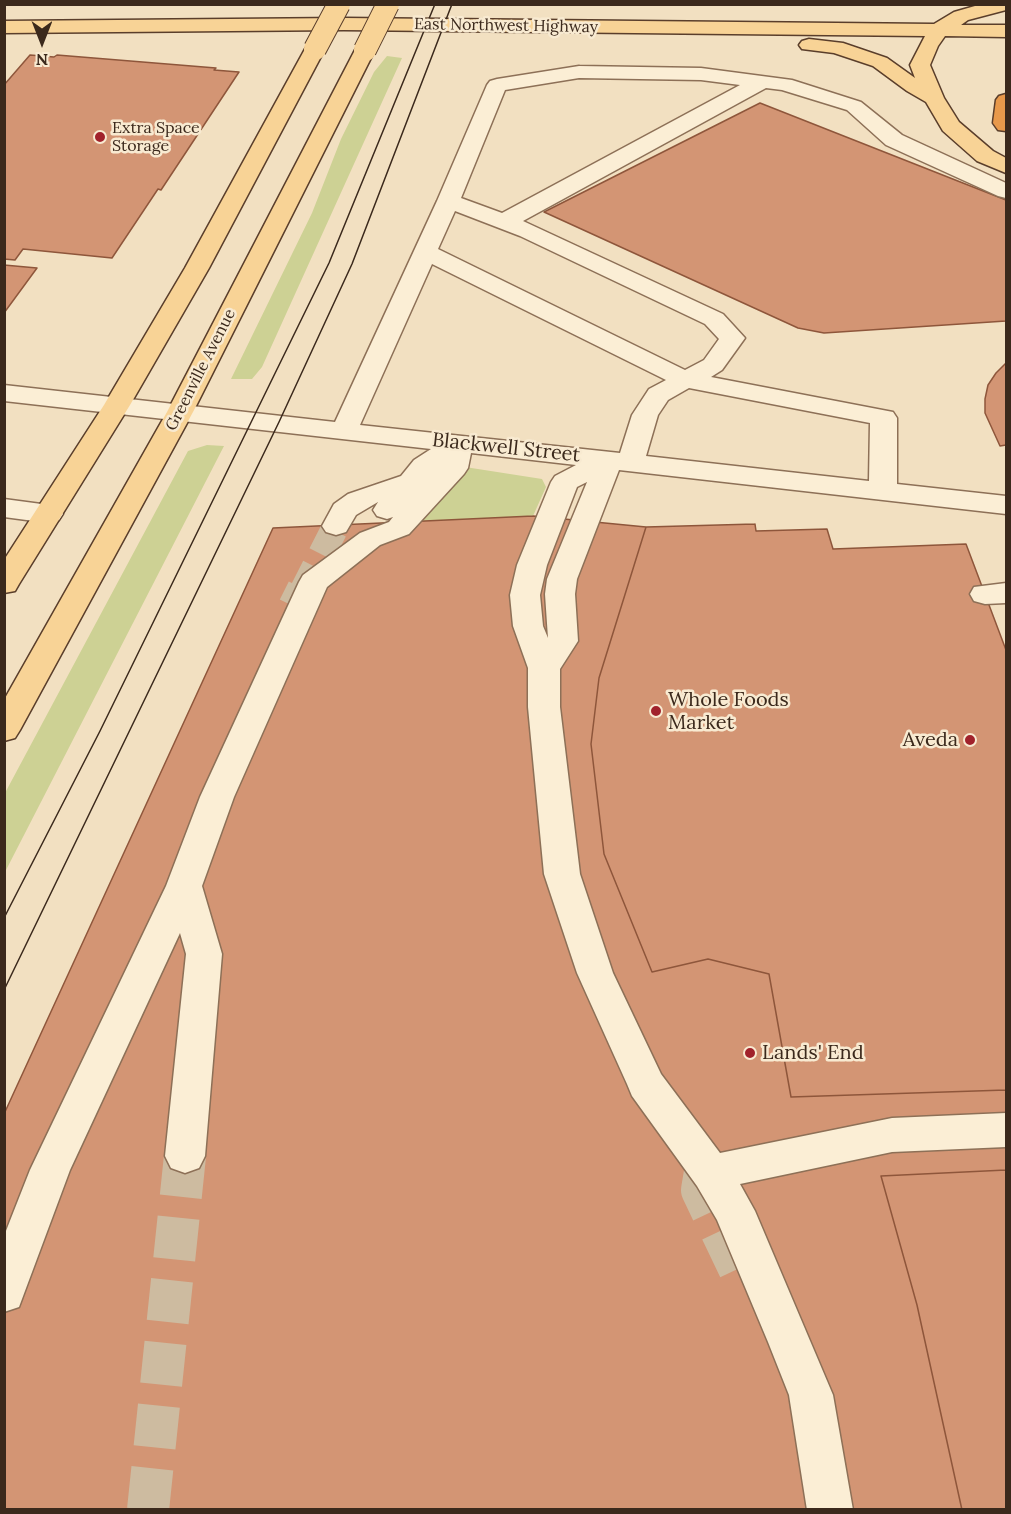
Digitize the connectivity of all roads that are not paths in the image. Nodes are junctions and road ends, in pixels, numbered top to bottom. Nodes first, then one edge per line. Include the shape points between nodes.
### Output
1 (339, 4) edge
2 (388, 4) edge
3 (1006, 4) edge
4 (4, 27) edge
5 (609, 28) junction
6 (940, 29) junction
7 (1006, 31) edge
8 (763, 81) junction
9 (934, 98) junction
10 (1006, 99) edge
11 (1006, 125) edge
12 (1006, 166) edge
13 (1006, 191) edge
14 (448, 201) junction
15 (504, 222) junction
16 (426, 252) junction
17 (686, 380) junction
18 (4, 393) edge
19 (117, 405) junction
20 (180, 412) junction
21 (345, 429) junction
22 (459, 442) junction
23 (620, 461) junction
24 (411, 482) junction
25 (883, 491) junction
26 (4, 508) edge
27 (1005, 513) edge
28 (49, 514) junction
29 (336, 526) tunnel mouth
30 (370, 540) junction
31 (4, 584) edge
32 (4, 730) edge
33 (184, 886) junction
34 (1006, 1130) edge
35 (185, 1156) tunnel mouth
36 (711, 1173) junction
37 (4, 1293) edge
38 (830, 1509) edge

1 - 19 main road, bridge
2 - 20 main road, Greenville Avenue, bridge
3 - 6 main road via 961,16
4 - 5 main road, East Northwest Highway via 344,24
5 - 6 main road, East Northwest Highway
5 - 9 main road via 836,46 880,62
6 - 7 main road, East Northwest Highway
6 - 9 main road via 920,65
8 - 13 street via 854,106 894,140
8 - 14 street via 701,74 579,72 496,85
8 - 15 street via 676,137
9 - 12 main road via 951,126 985,156
10 - 11 highway
14 - 15 street
14 - 16 street
15 - 17 street via 714,319 732,338 713,365
16 - 17 street
16 - 21 street
17 - 23 street via 657,395
17 - 25 street via 884,418
18 - 19 street, Blackwell Street
19 - 20 street, Blackwell Street
19 - 28 main road
20 - 21 street, Blackwell Street
20 - 32 main road, Greenville Avenue
21 - 22 street, Blackwell Street
22 - 23 street, Blackwell Street
22 - 24 street via 424,466
22 - 30 street via 453,468 405,522
23 - 25 street, Blackwell Street
23 - 36 street via 583,520 562,579 563,640 544,668 544,707 562,874 595,973 646,1084
24 - 29 street via 358,500 344,510
24 - 30 street via 374,524
25 - 27 street, Blackwell Street
26 - 28 street
28 - 31 main road
30 - 33 street via 314,582 217,797
33 - 35 street via 204,954
33 - 37 street via 50,1170
34 - 36 street via 892,1135
36 - 38 street via 734,1211 812,1395

